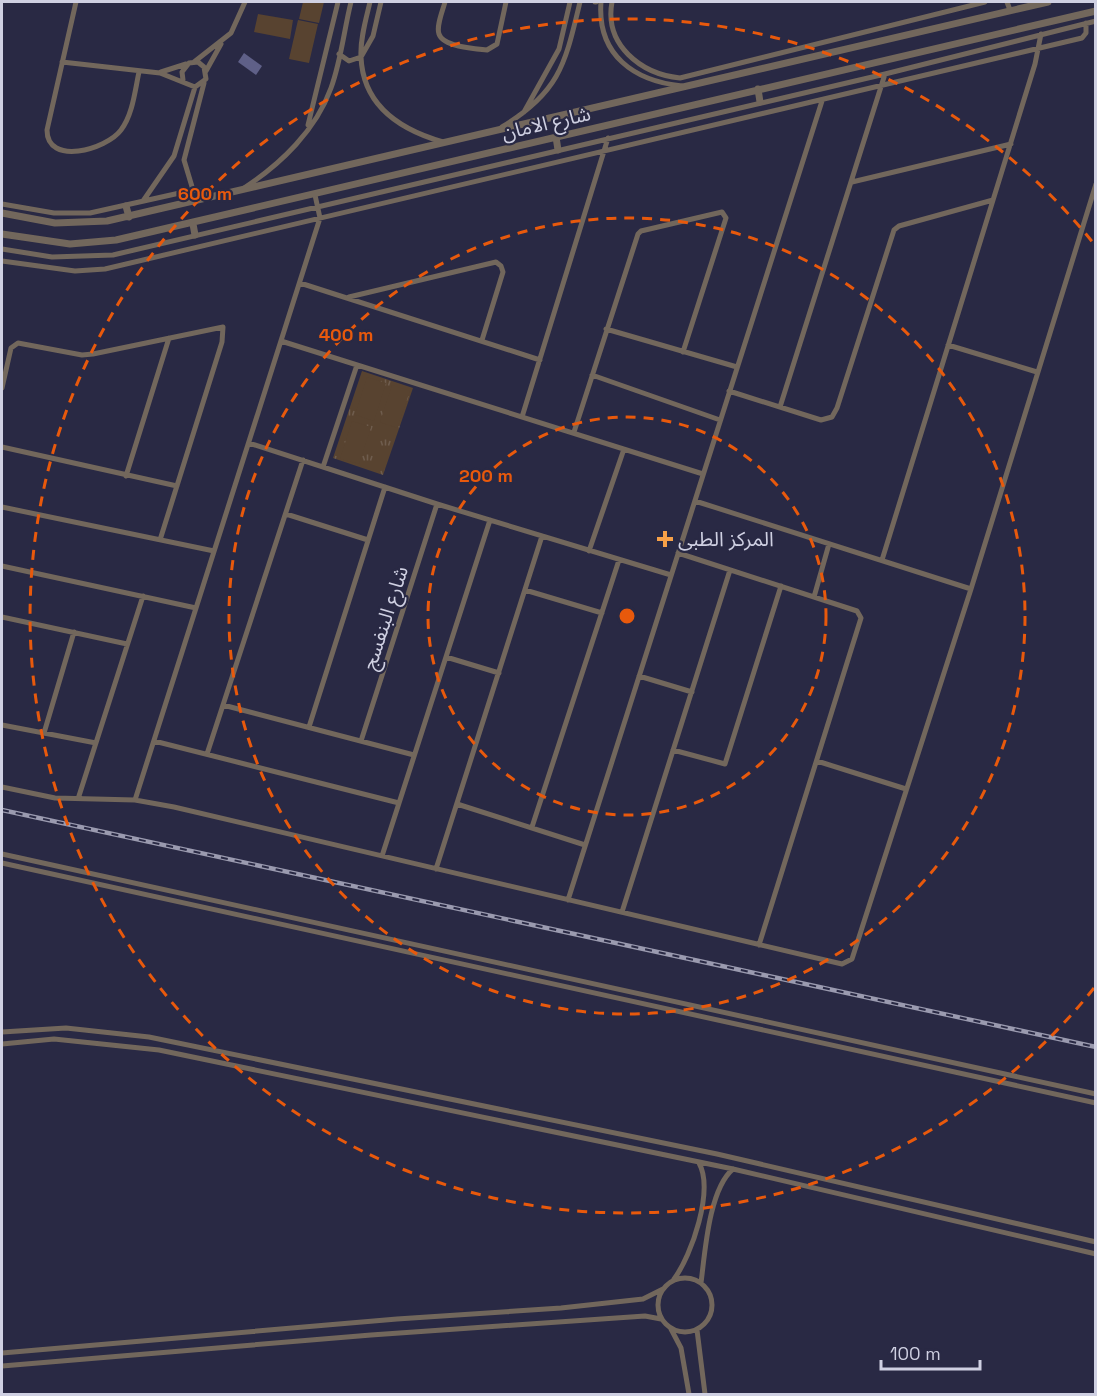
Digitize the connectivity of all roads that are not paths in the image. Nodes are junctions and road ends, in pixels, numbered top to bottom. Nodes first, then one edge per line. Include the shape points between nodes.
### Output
1 (76, 2) edge
2 (245, 2) edge
3 (338, 2) edge
4 (351, 2) edge
5 (370, 2) edge
6 (381, 2) edge
7 (445, 2) edge
8 (507, 2) edge
9 (570, 2) edge
10 (580, 2) edge
11 (602, 2) edge
12 (612, 2) edge
13 (985, 2) edge
14 (1007, 2) edge
15 (1048, 2) edge
16 (1010, 10) junction
17 (1095, 11) edge
18 (1063, 19) junction
19 (1095, 21) edge
20 (1086, 23) junction
21 (1064, 29) junction
22 (1041, 34) junction
23 (222, 42) junction
24 (1039, 46) junction
25 (339, 54) junction
26 (361, 57) junction
27 (62, 62) junction
28 (191, 62) junction
29 (206, 71) junction
30 (139, 72) junction
31 (160, 73) junction
32 (885, 74) junction
33 (183, 80) junction
34 (204, 81) junction
35 (882, 85) junction
36 (684, 86) junction
37 (195, 87) junction
38 (758, 89) junction
39 (822, 101) junction
40 (760, 102) junction
41 (522, 115) junction
42 (308, 129) junction
43 (499, 130) junction
44 (556, 137) junction
45 (608, 138) junction
46 (445, 142) junction
47 (1011, 144) junction
48 (558, 150) junction
49 (604, 152) junction
50 (174, 156) junction
51 (184, 160) junction
52 (852, 182) junction
53 (1095, 184) edge
54 (193, 190) junction
55 (240, 191) junction
56 (315, 195) junction
57 (210, 198) junction
58 (993, 200) junction
59 (142, 202) junction
60 (2, 204) edge
61 (126, 206) junction
62 (317, 206) junction
63 (2, 213) edge
64 (129, 217) junction
65 (320, 218) junction
66 (193, 224) junction
67 (2, 234) edge
68 (195, 235) junction
69 (2, 249) edge
70 (2, 261) edge
71 (300, 283) junction
72 (347, 297) junction
73 (606, 329) junction
74 (170, 338) junction
75 (482, 340) junction
76 (281, 341) junction
77 (948, 345) junction
78 (683, 352) junction
79 (540, 360) junction
80 (357, 365) junction
81 (737, 367) junction
82 (1037, 372) junction
83 (592, 375) junction
84 (2, 388) edge
85 (729, 391) junction
86 (780, 407) junction
87 (522, 417) junction
88 (720, 420) junction
89 (574, 432) junction
90 (249, 443) junction
91 (2, 447) edge
92 (624, 449) junction
93 (303, 460) junction
94 (323, 467) junction
95 (703, 474) junction
96 (126, 476) junction
97 (177, 486) junction
98 (386, 487) junction
99 (695, 501) junction
100 (437, 504) junction
101 (2, 507) edge
102 (285, 514) junction
103 (490, 520) junction
104 (542, 537) junction
105 (160, 540) junction
106 (368, 540) junction
107 (829, 544) junction
108 (589, 550) junction
109 (214, 551) junction
110 (678, 554) junction
111 (619, 560) junction
112 (882, 560) junction
113 (2, 566) edge
114 (730, 570) junction
115 (671, 575) junction
116 (781, 586) junction
117 (971, 589) junction
118 (525, 590) junction
119 (142, 596) junction
120 (814, 597) junction
121 (196, 608) junction
122 (602, 613) junction
123 (2, 617) edge
124 (74, 632) junction
125 (127, 644) junction
126 (446, 657) junction
127 (499, 673) junction
128 (639, 676) junction
129 (692, 692) junction
130 (224, 705) junction
131 (2, 725) edge
132 (309, 727) junction
133 (44, 733) junction
134 (154, 741) junction
135 (361, 741) junction
136 (96, 743) junction
137 (673, 750) junction
138 (207, 754) junction
139 (414, 755) junction
140 (817, 761) junction
141 (2, 787) edge
142 (906, 789) junction
143 (78, 799) junction
144 (135, 800) junction
145 (399, 803) junction
146 (457, 804) junction
147 (532, 827) junction
148 (585, 845) junction
149 (2, 854) edge
150 (382, 856) junction
151 (2, 863) edge
152 (436, 869) junction
153 (568, 900) junction
154 (622, 912) junction
155 (759, 945) junction
156 (2, 1032) edge
157 (123, 1034) junction
158 (2, 1044) edge
159 (121, 1046) junction
160 (1095, 1094) edge
161 (1095, 1103) edge
162 (620, 1134) junction
163 (618, 1146) junction
164 (699, 1163) junction
165 (769, 1167) junction
166 (733, 1169) junction
167 (766, 1179) junction
168 (1095, 1242) edge
169 (1095, 1254) edge
170 (673, 1281) junction
171 (701, 1282) junction
172 (663, 1289) junction
173 (561, 1308) junction
174 (661, 1319) junction
175 (561, 1321) junction
176 (670, 1328) junction
177 (697, 1330) junction
178 (2, 1353) edge
179 (2, 1366) edge
180 (689, 1395) edge
181 (705, 1395) edge

1 - 27 street
2 - 23 street via 238,23
3 - 42 street
4 - 25 street
5 - 26 street
6 - 26 street via 373,36
7 - 8 street via 438,30 440,38 488,50 497,44
9 - 41 street via 555,56
10 - 41 street via 559,72 543,96
11 - 36 street via 605,36 622,62 651,81
12 - 13 street via 612,23 625,52 649,71 680,78
14 - 16 street
15 - 16 street, شارع الامان
16 - 36 street, شارع الامان
17 - 18 street, شارع الامان
18 - 21 street
18 - 38 street, شارع الامان
19 - 20 street
20 - 21 street
20 - 24 street via 1084,37
21 - 22 street
22 - 24 street
22 - 32 street
23 - 28 street
23 - 29 street
24 - 35 street
24 - 47 street
25 - 26 street via 349,61
25 - 42 street via 331,88
26 - 46 street via 370,91 391,119 405,129
27 - 30 street
27 - 30 street via 47,130 47,138 58,149 90,150 110,141 128,118
28 - 29 street via 202,64
28 - 31 street
28 - 33 street via 182,72
29 - 34 street
30 - 31 street
31 - 33 street
32 - 35 street
32 - 40 street
33 - 37 street
34 - 37 street
34 - 51 street
35 - 39 street
35 - 52 street
36 - 43 street, شارع الامان
37 - 50 street
38 - 40 street
38 - 44 street, شارع الامان
39 - 49 street
39 - 81 street
40 - 45 street
41 - 43 street
42 - 55 street via 277,164
43 - 46 street, شارع الامان
44 - 48 street
44 - 56 street, شارع الامان
45 - 48 street
45 - 49 street
46 - 55 street, شارع الامان
47 - 52 street
47 - 58 street
48 - 62 street
49 - 65 street
49 - 79 street
50 - 51 street
50 - 59 street
51 - 54 street
52 - 86 street
53 - 82 street
54 - 57 street via 203,191
54 - 59 street
55 - 57 street, شارع الامان
56 - 62 street
56 - 66 street, شارع الامان
57 - 64 street, شارع الامان
58 - 77 street
58 - 86 street via 896,228 835,413 821,420
59 - 61 street
60 - 61 street via 70,214
61 - 64 street
62 - 65 street
62 - 68 street
63 - 64 street, شارع الامان via 76,224
65 - 70 street via 105,269 75,271
65 - 71 street
66 - 67 street, شارع الامان via 86,244
66 - 68 street
68 - 69 street via 113,255 83,258 52,258
71 - 72 street
71 - 76 street
72 - 75 street
72 - 75 street via 496,262 503,272
73 - 78 street
73 - 78 street via 641,231 722,212 726,218
73 - 83 street
74 - 84 street via 82,355 18,343 11,348
74 - 96 street
74 - 97 street via 220,326 225,331
75 - 79 street
76 - 80 street
76 - 90 street
77 - 82 street
77 - 112 street
78 - 81 street
79 - 87 street
80 - 87 street
80 - 94 street
81 - 85 street
82 - 117 street
83 - 88 street
83 - 89 street
85 - 86 street
85 - 88 street
87 - 89 street
88 - 95 street
89 - 92 street
90 - 93 street
90 - 109 street
91 - 96 street
92 - 95 street
92 - 108 street
93 - 94 street
93 - 102 street
94 - 98 street
95 - 99 street
96 - 97 street
97 - 105 street
98 - 100 street
98 - 106 street
99 - 107 street
99 - 110 street
100 - 103 street
100 - 135 street, شارع البنفسج
101 - 105 street
102 - 106 street
102 - 130 street
103 - 104 street
103 - 126 street
104 - 108 street
104 - 118 street
105 - 109 street
106 - 132 street
107 - 112 street
107 - 120 street
108 - 111 street
109 - 121 street
110 - 114 street
110 - 115 street
111 - 115 street
111 - 122 street
112 - 117 street
113 - 119 street
114 - 116 street
114 - 129 street
115 - 128 street
116 - 120 street
116 - 137 street via 725,764
117 - 142 street
118 - 122 street
118 - 127 street
119 - 121 street
119 - 125 street
120 - 140 street via 857,611 861,618
121 - 134 street
122 - 147 street
123 - 124 street
124 - 125 street
124 - 133 street
125 - 136 street
126 - 127 street
126 - 139 street
127 - 146 street
128 - 129 street
128 - 148 street
129 - 137 street
130 - 132 street
130 - 138 street
131 - 133 street
132 - 135 street
133 - 136 street
134 - 138 street
134 - 144 street
135 - 139 street
136 - 143 street
137 - 154 street
138 - 145 street
139 - 145 street
140 - 142 street
140 - 155 street
141 - 143 street
142 - 155 street via 850,961 842,964
143 - 144 street
144 - 150 street
145 - 150 street
146 - 147 street
146 - 152 street
147 - 148 street
148 - 153 street
149 - 160 street
150 - 152 street
151 - 161 street
152 - 153 street
153 - 154 street
154 - 155 street
156 - 157 street via 54,1028
157 - 159 street
157 - 162 street
158 - 159 street via 54,1040
159 - 163 street via 159,1050
162 - 163 street
162 - 165 street
163 - 164 street
164 - 166 street
164 - 170 street via 705,1175 705,1189 690,1252
165 - 167 street
165 - 168 street
166 - 167 street
166 - 171 street via 719,1189 703,1253
167 - 169 street
170 - 171 street via 686,1278
170 - 172 street
171 - 177 street via 711,1296 712,1309
172 - 173 street via 643,1299
172 - 174 street via 658,1307
173 - 175 street
173 - 178 street via 396,1318
174 - 175 street via 645,1316
174 - 176 street
175 - 179 street
176 - 177 street via 683,1333
176 - 180 street via 681,1348
177 - 181 street

